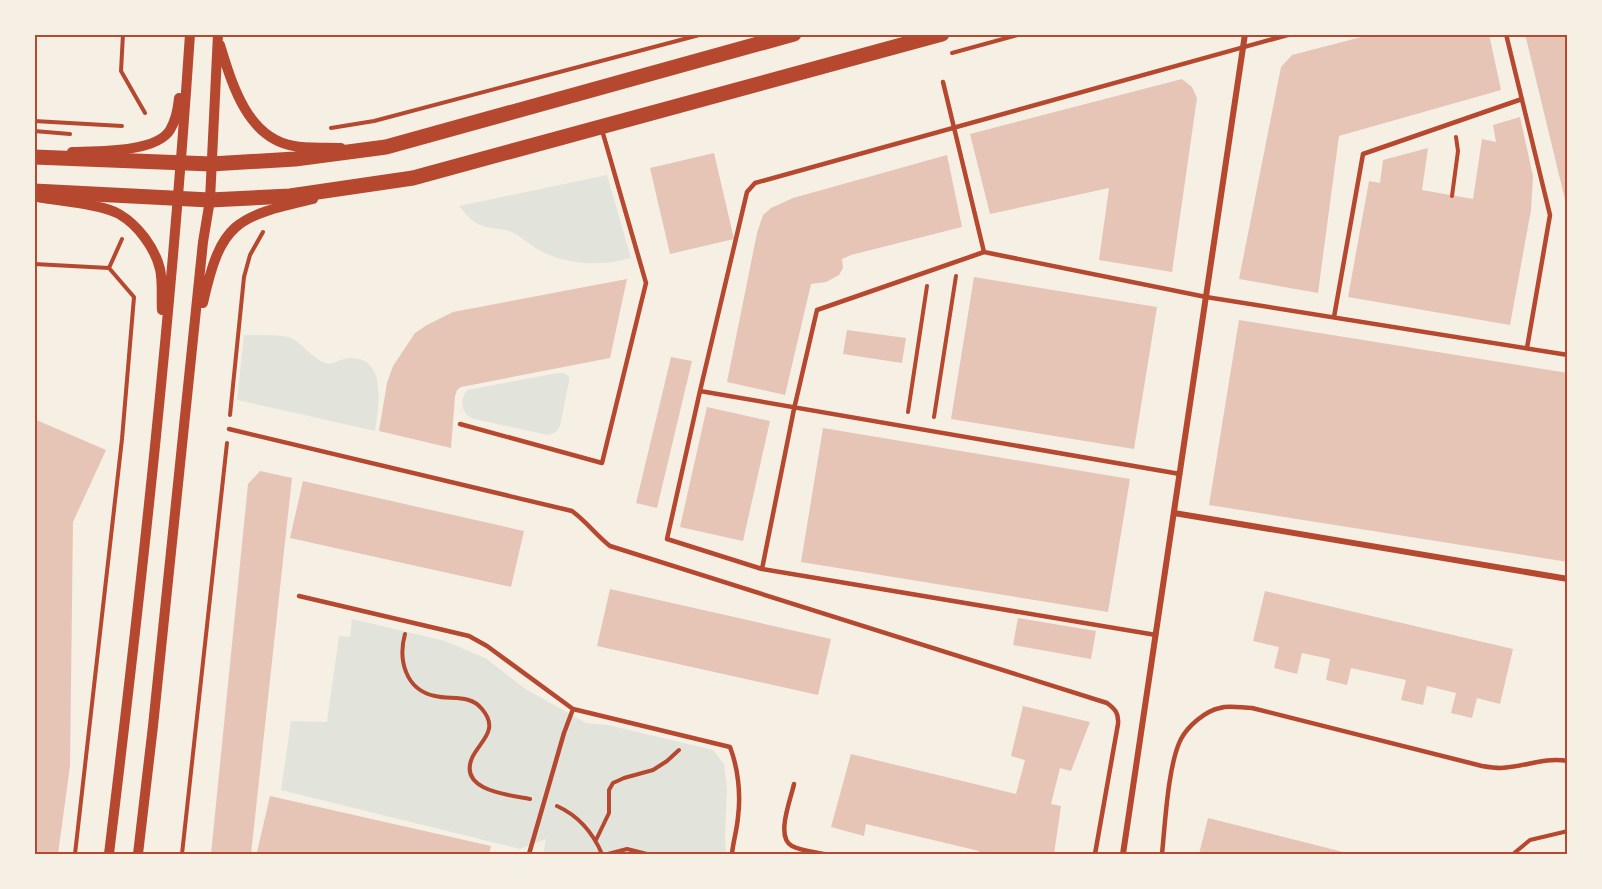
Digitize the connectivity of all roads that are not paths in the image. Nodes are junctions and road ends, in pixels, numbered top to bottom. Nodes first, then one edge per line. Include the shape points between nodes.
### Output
1 (794, 34) edge
2 (942, 34) edge
3 (1245, 34) edge
4 (1292, 34) edge
5 (1506, 34) edge
6 (190, 35) edge
7 (218, 36) edge
8 (1244, 46) junction
9 (943, 82) dead end
10 (1522, 99) junction
11 (601, 127) junction
12 (954, 127) junction
13 (374, 148) junction
14 (34, 155) edge
15 (182, 162) junction
16 (211, 164) junction
17 (383, 183) junction
18 (34, 191) edge
19 (34, 197) edge
20 (178, 199) junction
21 (210, 200) junction
22 (984, 252) junction
23 (1206, 297) junction
24 (1334, 317) junction
25 (164, 348) junction
26 (1527, 348) junction
27 (192, 350) junction
28 (1568, 355) edge
29 (700, 392) junction
30 (794, 409) junction
31 (460, 424) dead end
32 (229, 429) road end
33 (1180, 474) junction
34 (1174, 513) junction
35 (762, 569) junction
36 (1568, 579) edge
37 (299, 596) dead end
38 (1156, 635) junction
39 (573, 709) junction
40 (1568, 761) edge
41 (794, 784) dead end
42 (109, 855) edge
43 (138, 855) edge
44 (529, 855) edge
45 (732, 855) edge
46 (824, 855) edge
47 (1095, 855) edge
48 (1123, 855) edge
49 (1162, 855) edge

1 - 13 main road
2 - 11 main road
3 - 8 street
4 - 8 lane
5 - 10 lane
6 - 14 street via 170,132 155,141 121,150
6 - 15 street
7 - 13 street via 238,97 266,135 292,146
7 - 16 street
8 - 12 lane
8 - 23 street
9 - 12 lane
10 - 24 lane via 1363,154
10 - 26 lane via 1550,215
11 - 17 main road
11 - 31 lane via 646,283 602,463
12 - 22 lane
12 - 29 lane via 755,183 747,192
13 - 16 main road via 295,159
14 - 15 main road
15 - 16 main road
15 - 20 street
16 - 21 street
17 - 21 main road via 290,196
17 - 27 street via 255,214 235,227 218,248 212,264
18 - 20 main road
19 - 25 street via 119,214 147,240 160,268
20 - 21 main road
20 - 25 street
21 - 27 street
22 - 23 lane
22 - 30 lane via 817,310
23 - 24 lane
23 - 33 street
24 - 26 lane
25 - 42 street
26 - 28 lane
27 - 43 street
29 - 30 lane
29 - 35 lane via 667,539
30 - 33 lane
30 - 35 lane
32 - 47 lane via 572,511 610,546 1107,703 1119,715
33 - 34 street
34 - 36 street
34 - 38 street
35 - 38 lane
37 - 39 lane via 469,636
38 - 48 street
39 - 44 lane
39 - 45 lane via 730,747 739,797
40 - 49 lane via 1544,760 1501,768 1482,766 1252,708 1221,707 1195,722 1179,742
41 - 46 lane via 783,831 785,840 792,846

